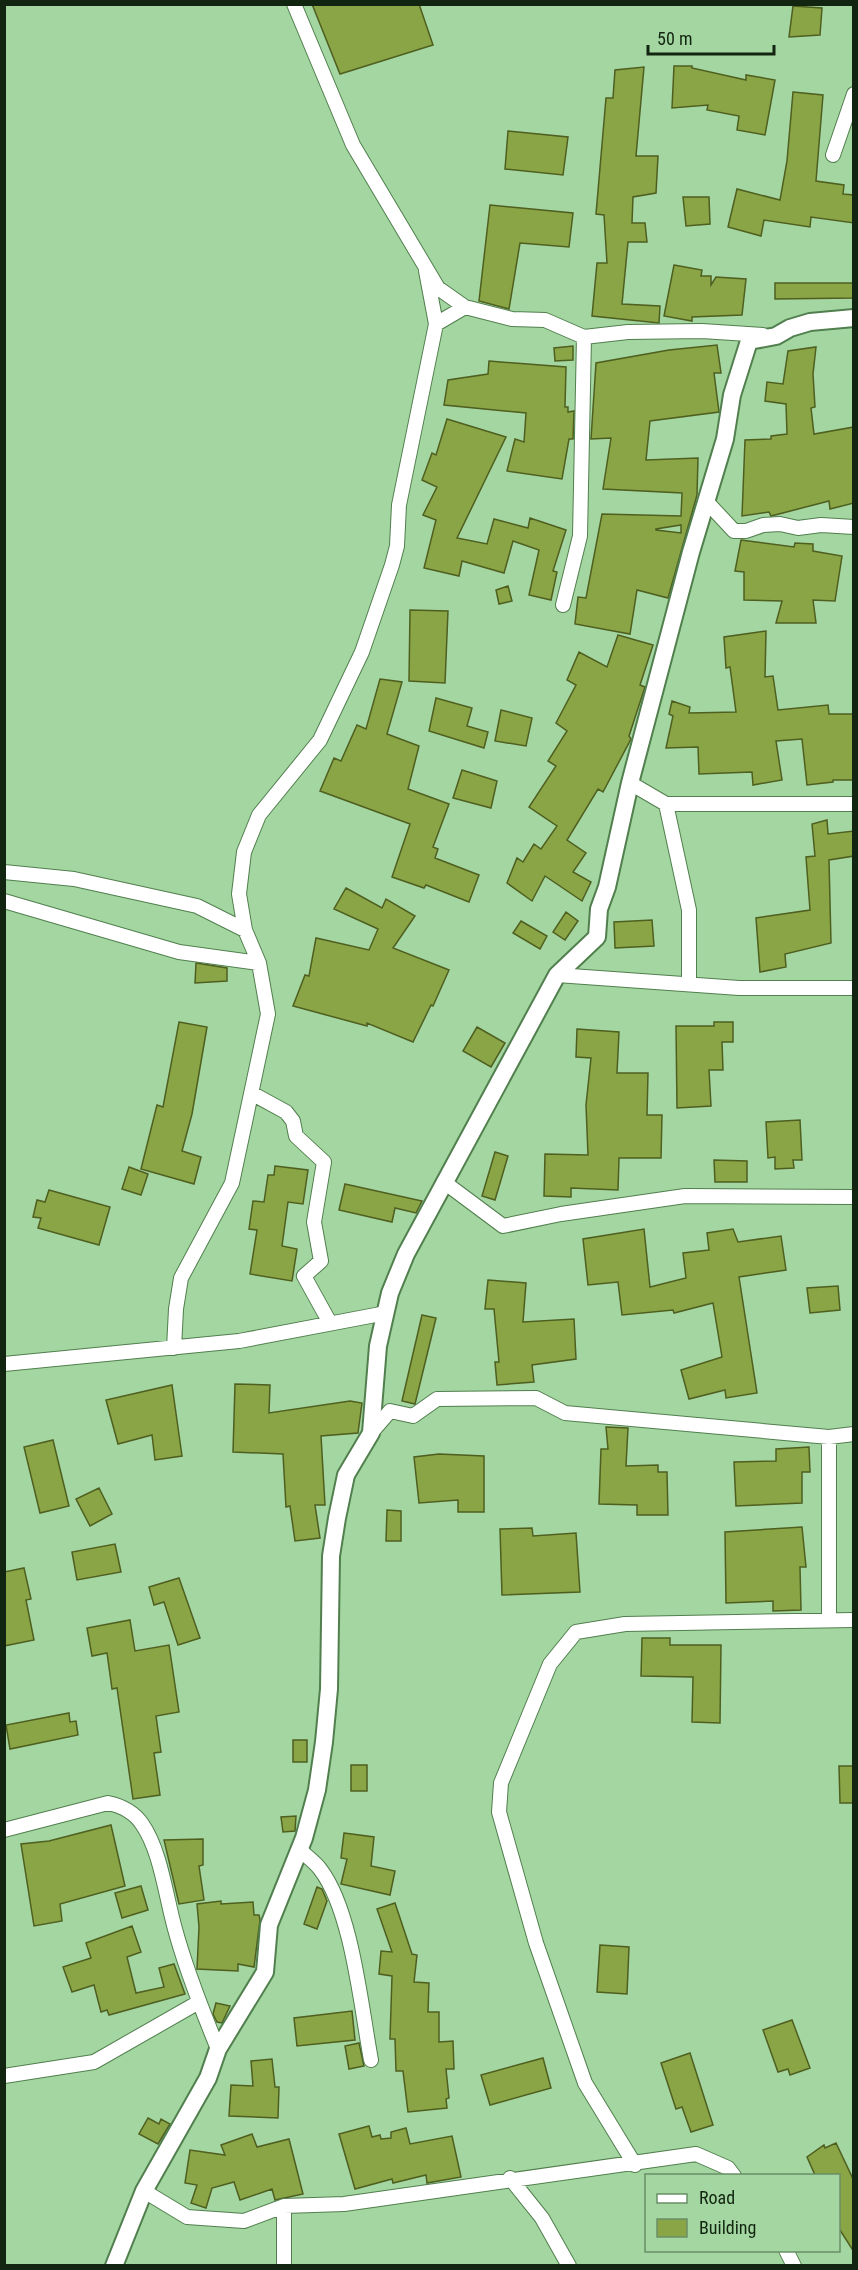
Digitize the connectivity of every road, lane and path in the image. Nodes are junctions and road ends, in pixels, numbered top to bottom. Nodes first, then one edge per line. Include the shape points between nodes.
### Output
1 (294, 4) edge
2 (854, 94) edge
3 (833, 156) dead end
4 (426, 271) junction
5 (465, 307) junction
6 (854, 318) edge
7 (436, 324) junction
8 (776, 336) junction
9 (584, 337) junction
10 (706, 501) junction
11 (854, 527) edge
12 (563, 605) dead end
13 (630, 783) junction
14 (666, 804) junction
15 (854, 804) edge
16 (4, 872) edge
17 (4, 901) edge
18 (245, 930) junction
19 (259, 963) junction
20 (557, 975) junction
21 (688, 984) junction
22 (854, 988) edge
23 (253, 1094) junction
24 (444, 1182) junction
25 (854, 1197) edge
26 (386, 1313) junction
27 (330, 1323) junction
28 (174, 1348) junction
29 (4, 1364) edge
30 (371, 1432) junction
31 (854, 1434) edge
32 (829, 1437) junction
33 (829, 1620) junction
34 (854, 1620) edge
35 (4, 1830) edge
36 (300, 1850) junction
37 (199, 2002) junction
38 (218, 2049) junction
39 (372, 2060) dead end
40 (4, 2076) edge
41 (636, 2165) junction
42 (733, 2174) edge
43 (510, 2178) junction
44 (144, 2191) junction
45 (284, 2206) junction
46 (114, 2265) edge
47 (284, 2265) edge
48 (569, 2265) edge

1 - 4 street via 353,145
2 - 3 street
4 - 5 street via 438,288
4 - 7 street
5 - 7 street
5 - 9 street via 512,320 545,321
6 - 8 street via 810,322
7 - 18 street via 399,505 392,565 362,652 320,740 259,815 244,852 239,894
8 - 9 street via 702,331
8 - 10 street via 750,341 732,395 725,439
9 - 12 street via 580,536
10 - 11 street via 734,531 780,524 798,528
10 - 13 street
13 - 14 street
13 - 20 street via 608,887 599,909 597,937
14 - 15 street
14 - 21 street via 689,910
16 - 18 street via 74,879 197,906
17 - 19 street via 179,952
18 - 19 street
19 - 23 street via 268,1014
20 - 21 street
20 - 24 street
21 - 22 street
23 - 27 street via 286,1112 296,1136 324,1162 314,1222 321,1261 304,1276
23 - 28 street via 232,1183 181,1278
24 - 25 street via 503,1226 685,1196
24 - 26 street via 406,1254
26 - 27 street
26 - 30 street via 378,1346
27 - 28 street via 239,1341
28 - 29 street
30 - 32 street via 390,1411 413,1416 437,1399 536,1398 565,1413
30 - 36 street via 346,1475 337,1518 331,1556 329,1689 324,1742 317,1790
31 - 32 street
32 - 33 street
33 - 34 street
33 - 41 street via 625,1624 576,1632 550,1664 501,1783 499,1812 536,1943 585,2084
35 - 37 street via 108,1803 122,1806 132,1814 142,1824 154,1853
36 - 38 street via 269,1925 265,1972
36 - 39 street via 320,1868 347,1932
37 - 38 street
37 - 40 street via 94,2062
38 - 44 street via 208,2078
41 - 42 street via 696,2154
41 - 43 street
43 - 45 street via 344,2204
43 - 48 street via 542,2218
44 - 45 street via 187,2217 244,2221
44 - 46 street
45 - 47 street

